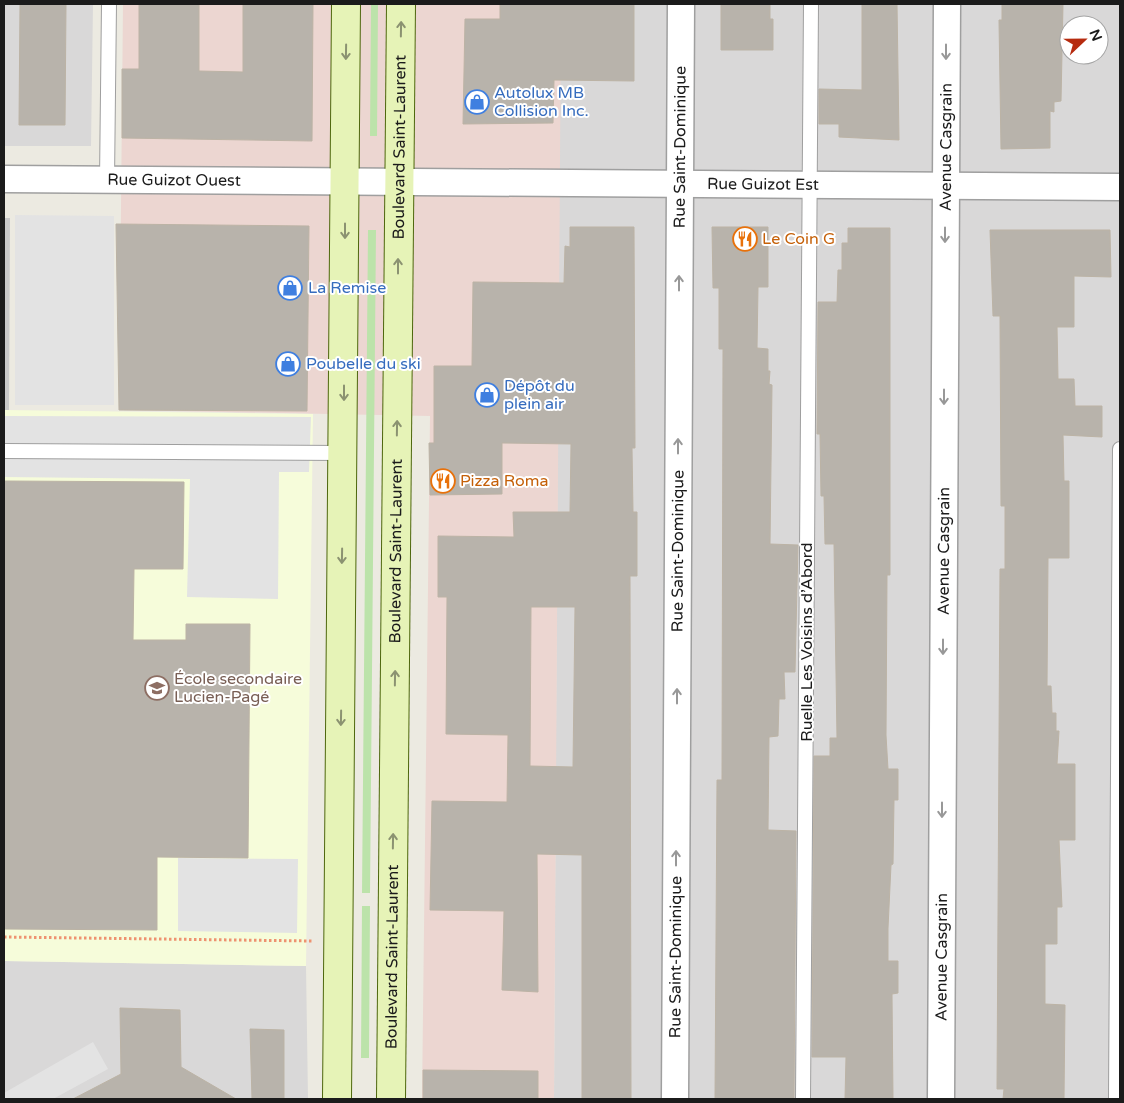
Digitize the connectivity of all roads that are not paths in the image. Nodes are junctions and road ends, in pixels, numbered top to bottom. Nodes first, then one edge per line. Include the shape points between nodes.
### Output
1 (109, 4) edge
2 (346, 4) edge
3 (401, 4) edge
4 (681, 4) edge
5 (811, 4) edge
6 (947, 4) edge
7 (4, 179) edge
8 (107, 180) junction
9 (345, 182) junction
10 (399, 183) junction
11 (680, 185) junction
12 (810, 186) junction
13 (945, 186) junction
14 (1120, 187) edge
15 (1120, 449) edge
16 (4, 451) edge
17 (343, 453) junction
18 (337, 1099) edge
19 (391, 1099) edge
20 (674, 1099) edge
21 (803, 1099) edge
22 (941, 1099) edge
23 (1116, 1099) edge

1 - 8 lane
2 -> 9 main road
10 -> 3 main road, Boulevard Saint-Laurent
4 - 11 street, Rue Saint-Dominique
5 - 12 lane, Ruelle Les Voisins d’Abord
6 -> 13 street, Avenue Casgrain
7 - 8 street, Rue Guizot Ouest
8 - 9 street, Rue Guizot Ouest
9 - 10 street, Rue Guizot Est
9 -> 17 main road
10 - 11 street, Rue Guizot Est
19 -> 10 main road, Boulevard Saint-Laurent
11 - 12 street, Rue Guizot Est
20 -> 11 street, Rue Saint-Dominique
12 - 13 street, Rue Guizot Est
12 - 21 lane, Ruelle Les Voisins d’Abord
13 - 14 street, Rue Guizot Est
13 -> 22 street, Avenue Casgrain
15 - 23 lane
16 - 17 lane
17 -> 18 main road

